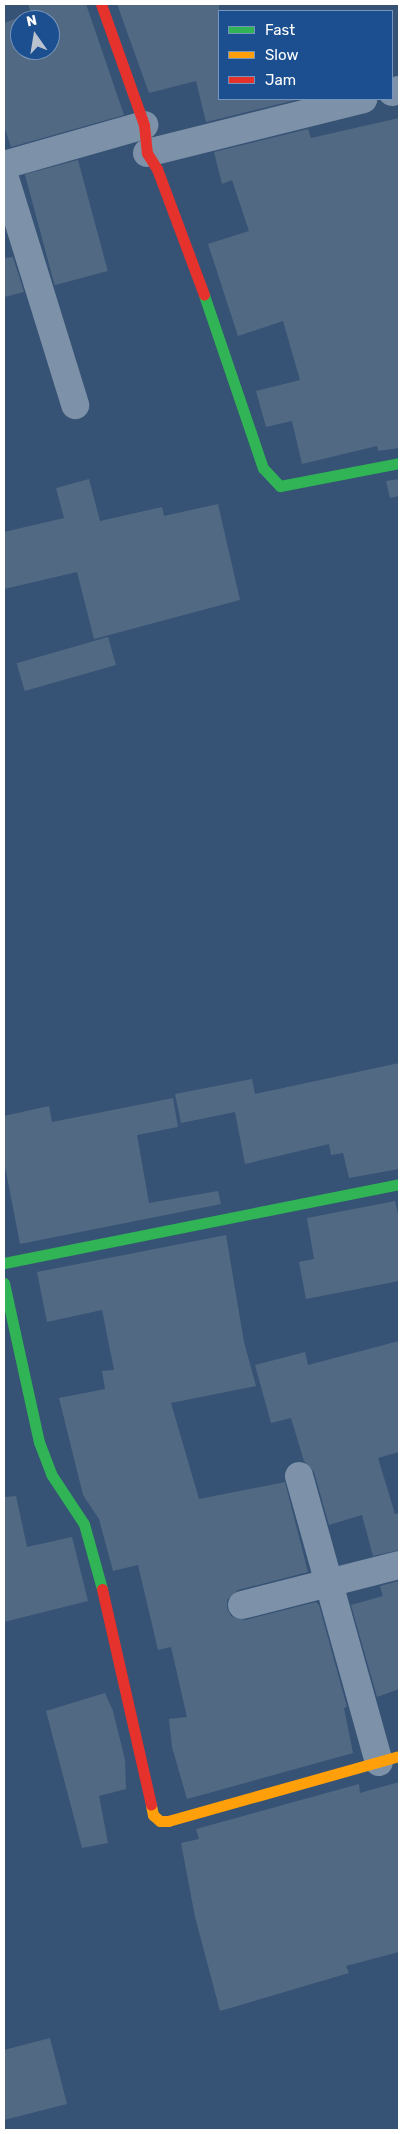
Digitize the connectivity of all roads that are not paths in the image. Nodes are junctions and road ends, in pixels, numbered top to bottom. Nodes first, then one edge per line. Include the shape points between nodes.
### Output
1 (101, 4) edge
2 (359, 100) edge
3 (144, 125) junction
4 (147, 153) junction
5 (4, 165) edge
6 (4, 175) edge
7 (75, 405) dead end
8 (399, 463) edge
9 (399, 1184) edge
10 (4, 1262) edge
11 (4, 1282) edge
12 (299, 1476) dead end
13 (399, 1565) edge
14 (330, 1584) junction
15 (242, 1605) dead end
16 (389, 1759) edge

1 - 3 street
2 - 4 street
3 - 4 street
3 - 5 street
4 - 8 street via 157,169 227,358 263,468 280,486
6 - 7 street
9 - 10 street
11 - 16 street via 39,1442 51,1474 84,1524 93,1551 153,1815 160,1821 168,1821
12 - 14 street
13 - 14 street
14 - 15 street
14 - 16 street

